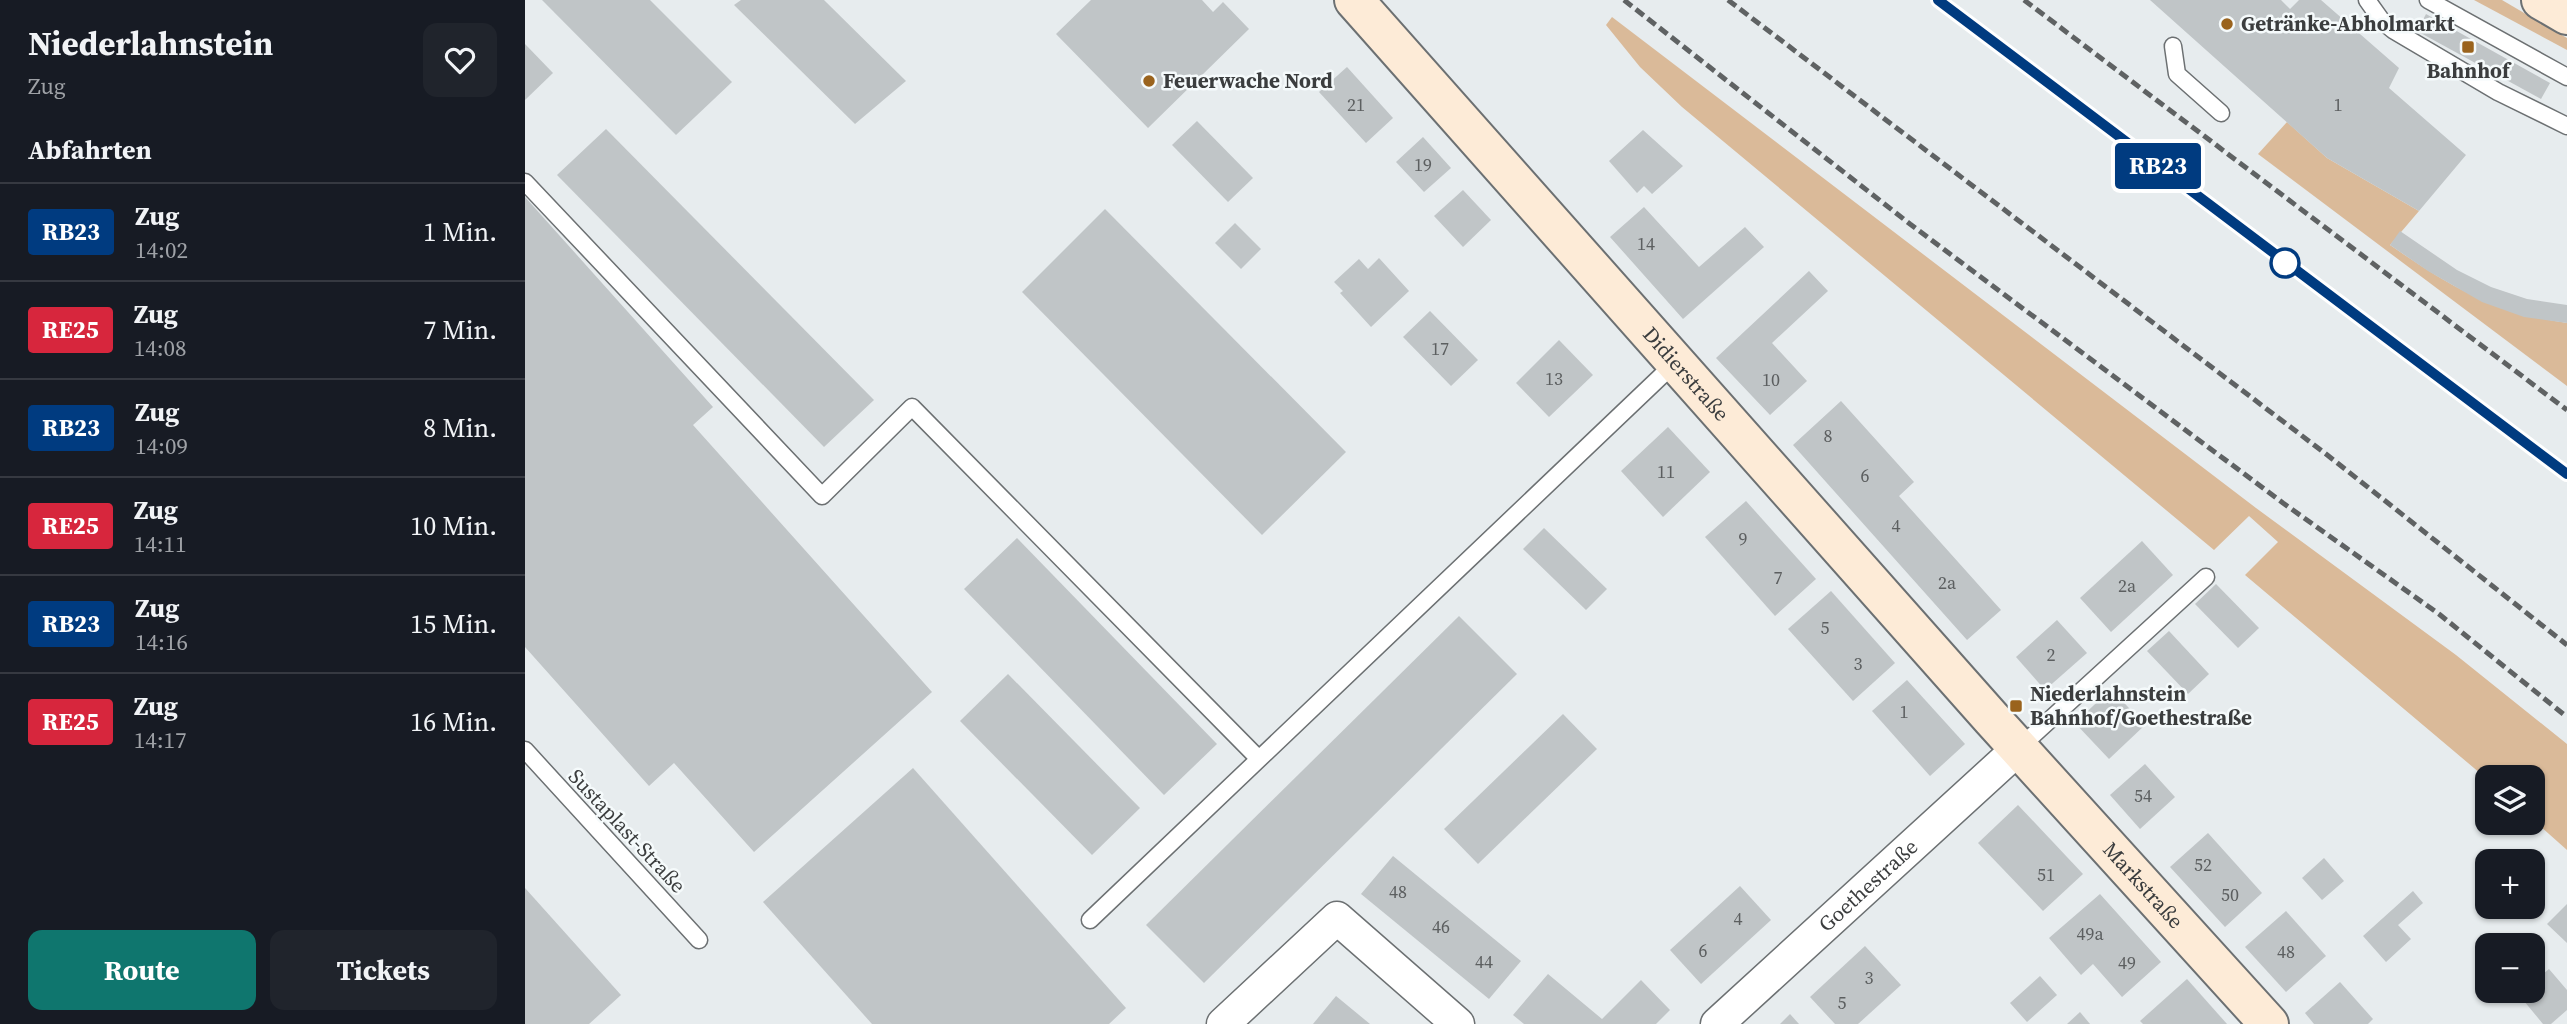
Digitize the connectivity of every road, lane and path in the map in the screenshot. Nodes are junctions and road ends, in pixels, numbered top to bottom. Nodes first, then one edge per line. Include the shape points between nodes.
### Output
1 (1354, 0) edge
2 (2367, 0) edge
3 (2428, 0) edge
4 (2541, 0) edge
5 (2567, 15) edge
6 (2173, 46) dead end
7 (2567, 77) edge
8 (2221, 113) dead end
9 (2567, 126) edge
10 (525, 182) edge
11 (1677, 361) junction
12 (2206, 578) dead end
13 (2018, 748) junction
14 (525, 750) edge
15 (1257, 757) junction
16 (1090, 920) dead end
17 (699, 940) dead end
18 (1223, 1024) edge
19 (1458, 1024) edge
20 (1717, 1024) edge
21 (2269, 1024) edge

1 - 11 street, Didierstraße
2 - 9 lane via 2393,30 2498,92
3 - 7 lane
4 - 5 street
6 - 8 lane via 2177,74
10 - 15 lane via 822,496 912,407
11 - 13 street, Didierstraße
11 - 15 lane
12 - 13 lane
13 - 20 street, Goethestraße
13 - 21 street, Markstraße
14 - 17 lane, Sustaplast-Straße
15 - 16 lane
18 - 19 street via 1337,918

